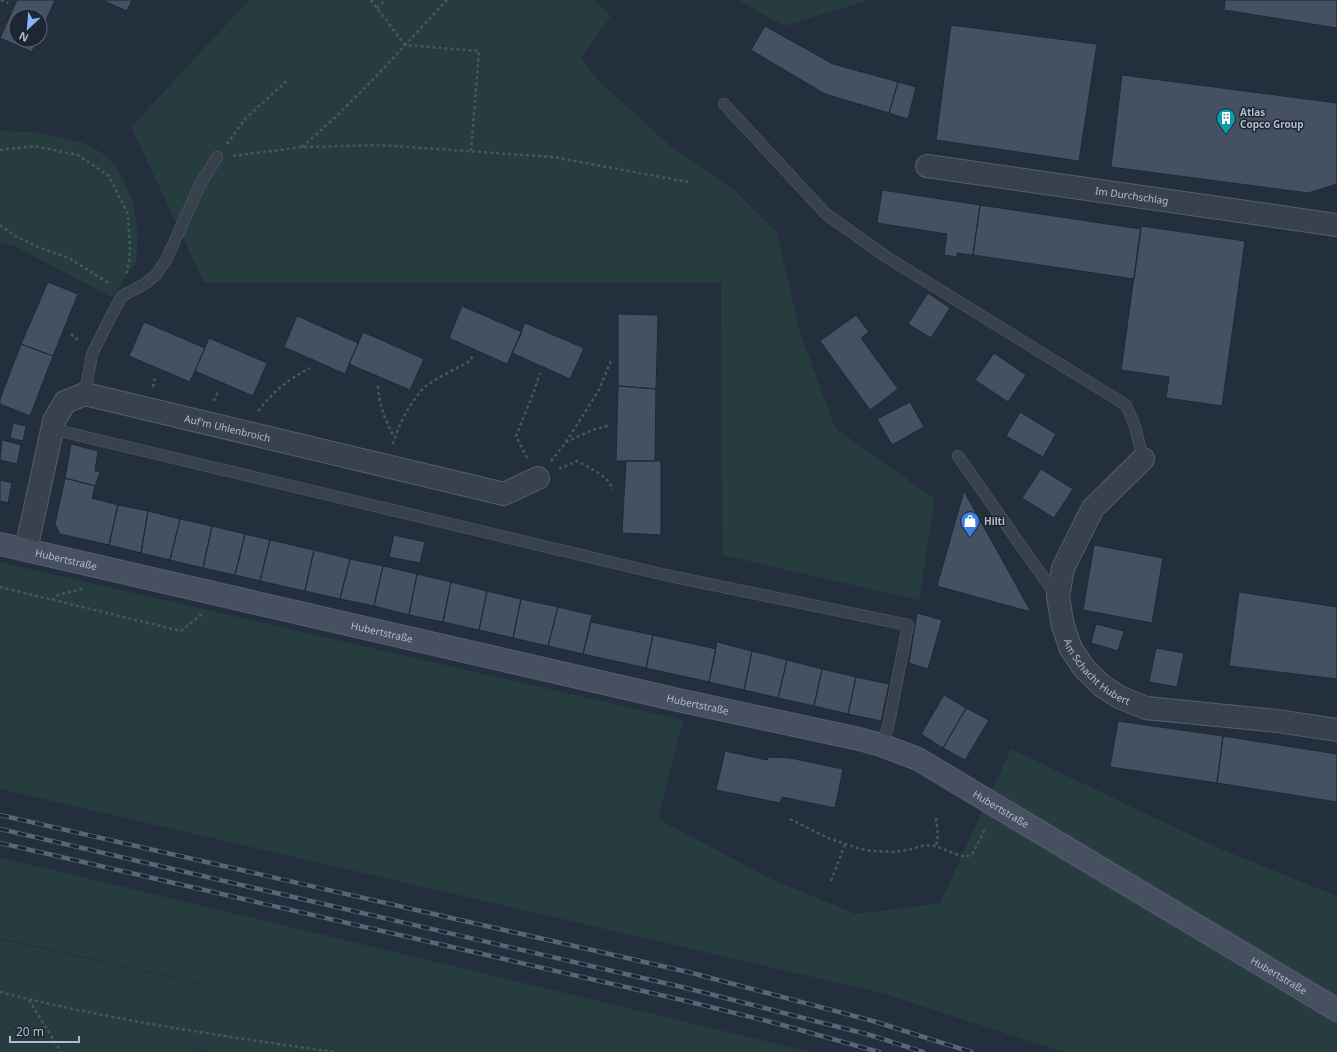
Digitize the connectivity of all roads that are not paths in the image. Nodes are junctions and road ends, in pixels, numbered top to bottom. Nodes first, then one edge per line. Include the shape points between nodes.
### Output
1 (724, 104) dead end
2 (217, 158) road end
3 (927, 166) dead end
4 (1337, 225) edge
5 (85, 394) junction
6 (52, 429) junction
7 (958, 456) dead end
8 (1143, 459) joint
9 (538, 478) road end
10 (0, 544) edge
11 (26, 550) junction
12 (1058, 597) junction
13 (1337, 730) edge
14 (881, 745) junction
15 (1337, 1010) edge

1 - 8 lane via 826,214 888,258 1126,405 1135,426
2 - 5 lane via 200,185 166,260 156,275 122,296 92,354
3 - 4 street, Im Durchschlag
5 - 6 street via 65,402
5 - 9 street, Auf'm Uhlenbroich via 504,494
6 - 11 street
6 - 14 lane via 635,568 908,625 888,726
7 - 12 lane
8 - 12 street, Am Schacht Hubert via 1093,508 1063,568
10 - 11 street, Hubertstraße
11 - 14 street, Hubertstraße
12 - 13 street, Am Schacht Hubert via 1063,626 1071,649 1084,668 1101,685 1119,697 1146,708 1277,721
14 - 15 street, Hubertstraße via 918,759

